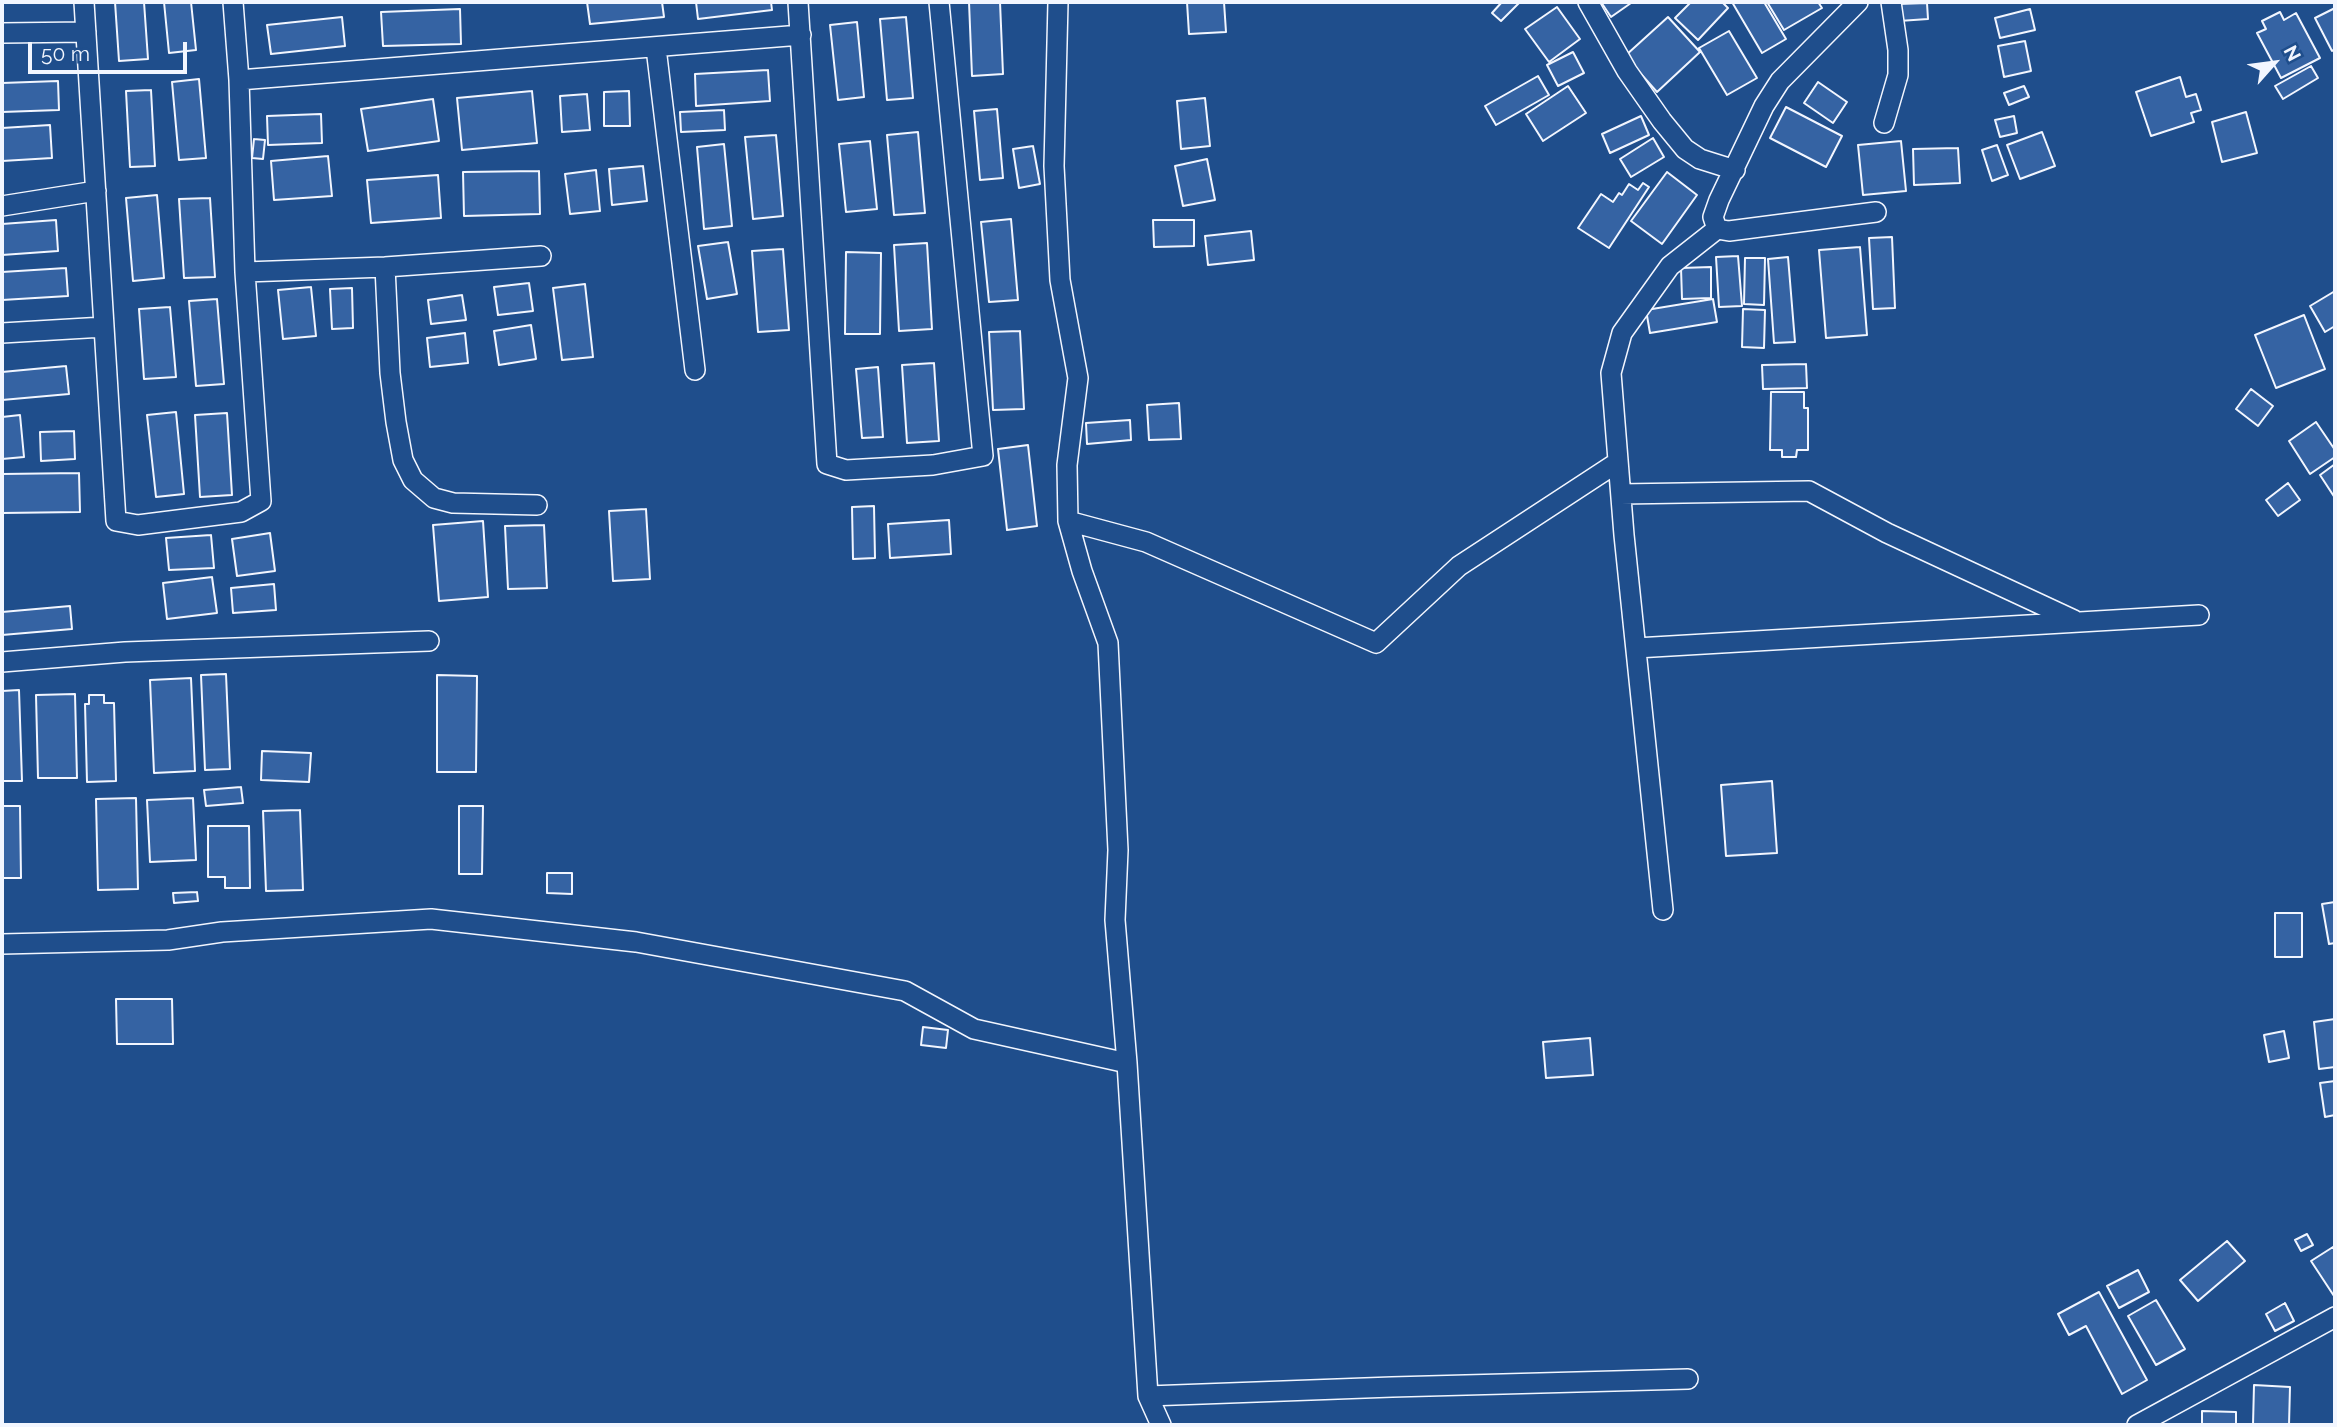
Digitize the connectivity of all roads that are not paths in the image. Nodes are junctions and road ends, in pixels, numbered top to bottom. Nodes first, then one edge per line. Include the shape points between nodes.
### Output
1 (84, 2) edge
2 (233, 2) edge
3 (798, 2) edge
4 (939, 2) edge
5 (1058, 2) edge
6 (1588, 2) edge
7 (1858, 2) edge
8 (1891, 2) edge
9 (86, 32) junction
10 (2, 33) edge
11 (800, 36) junction
12 (656, 48) junction
13 (239, 80) junction
14 (1884, 123) dead end
15 (1735, 170) junction
16 (96, 191) junction
17 (2, 206) edge
18 (1876, 212) dead end
19 (1717, 229) junction
20 (541, 256) dead end
21 (385, 267) junction
22 (245, 272) junction
23 (104, 327) junction
24 (2, 333) edge
25 (695, 370) dead end
26 (1618, 462) junction
27 (1620, 495) junction
28 (537, 505) dead end
29 (1068, 521) junction
30 (2200, 615) dead end
31 (2078, 622) junction
32 (429, 641) dead end
33 (1636, 648) junction
34 (2, 662) edge
35 (1663, 910) dead end
36 (2, 944) edge
37 (1127, 1063) junction
38 (2335, 1317) edge
39 (1688, 1379) dead end
40 (1148, 1396) junction
41 (1161, 1425) edge
42 (2137, 1425) edge

1 - 9 street
2 - 13 street
3 - 11 street
4 - 11 street via 983,456 933,465 846,470 827,464
5 - 29 street via 1055,166 1060,280 1078,378 1068,465
6 - 15 street via 1627,71 1685,149
7 - 15 street via 1780,81
8 - 14 street via 1898,75
9 - 10 street
9 - 16 street
11 - 12 street
12 - 13 street
12 - 25 street
13 - 22 street
15 - 19 street via 1713,217
16 - 17 street
16 - 23 street
18 - 19 street via 1758,229
19 - 26 street via 1670,266 1622,333 1611,373
20 - 21 street
21 - 22 street
21 - 28 street via 396,422 400,449 413,480 434,498 453,503
22 - 23 street via 261,501 241,512 138,525 116,521
23 - 24 street
26 - 27 street
26 - 29 street via 1459,566 1376,643 1146,542
27 - 31 street via 1809,491 1887,533
27 - 33 street
29 - 37 street via 1108,643 1118,850 1115,920
30 - 31 street
31 - 33 street
32 - 34 street via 125,652
33 - 35 street
36 - 37 street via 168,940 431,919 636,943 905,991 974,1029
37 - 40 street
38 - 42 street
39 - 40 street
40 - 41 street

